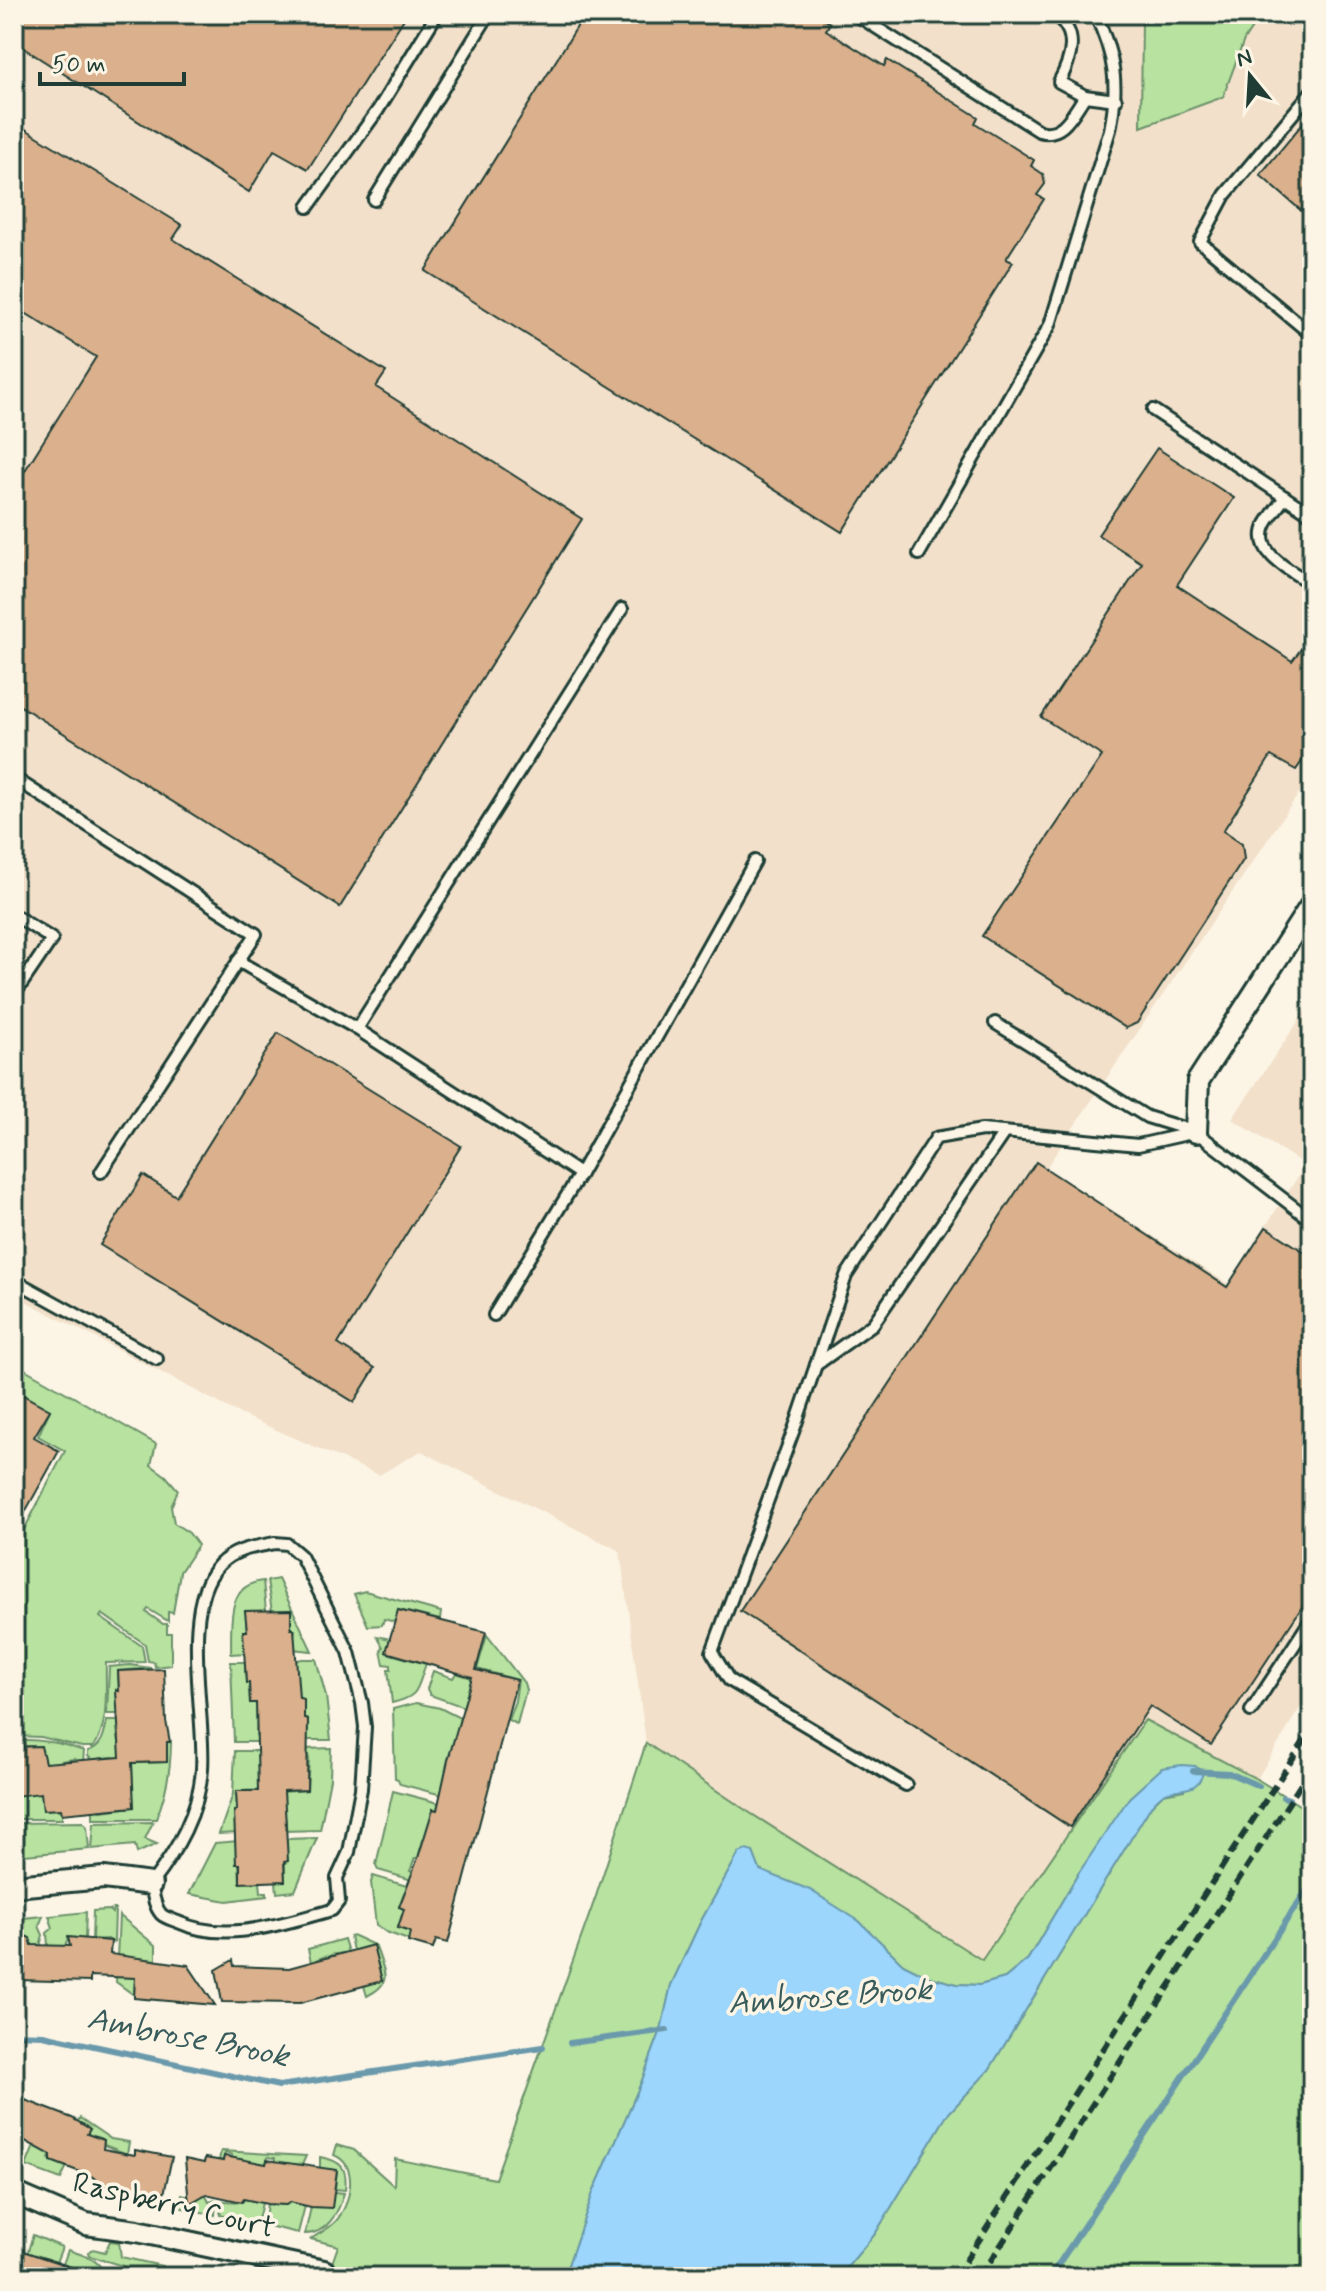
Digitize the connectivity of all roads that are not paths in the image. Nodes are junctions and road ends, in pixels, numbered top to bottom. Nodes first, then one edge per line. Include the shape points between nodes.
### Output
1 (437, 14) edge
2 (489, 14) edge
3 (855, 14) edge
4 (1053, 14) edge
5 (1095, 14) edge
6 (1312, 91) edge
7 (1085, 96) junction
8 (1116, 100) junction
9 (374, 200) dead end
10 (308, 207) dead end
11 (1312, 335) edge
12 (1153, 410) dead end
13 (1285, 497) junction
14 (1312, 515) edge
15 (919, 554) dead end
16 (1312, 584) edge
17 (622, 609) dead end
18 (14, 778) edge
19 (755, 861) dead end
20 (1312, 904) edge
21 (14, 915) edge
22 (238, 961) junction
23 (14, 995) edge
24 (995, 1023) dead end
25 (357, 1029) junction
26 (1196, 1132) junction
27 (1004, 1133) junction
28 (101, 1172) dead end
29 (580, 1174) junction
30 (1312, 1221) edge
31 (14, 1280) edge
32 (494, 1315) dead end
33 (157, 1359) dead end
34 (816, 1365) junction
35 (1312, 1618) edge
36 (1251, 1711) dead end
37 (906, 1785) dead end
38 (151, 1884) junction
39 (14, 1886) edge
40 (14, 2193) edge
41 (324, 2271) dead end

1 - 10 lane via 378,110
2 - 9 lane
3 - 7 lane via 1039,131 1062,128
4 - 7 lane via 1072,44 1059,82
5 - 8 lane via 1110,50
6 - 11 lane via 1225,195 1200,242
7 - 8 lane
8 - 15 lane via 1050,325
12 - 13 lane
13 - 14 lane
13 - 16 lane via 1265,525 1264,542 1271,556
17 - 25 lane
18 - 22 lane via 256,934
19 - 29 lane
20 - 26 street via 1198,1081
21 - 23 lane via 52,939
22 - 25 lane
22 - 28 lane
24 - 26 lane via 1147,1117
25 - 29 lane
26 - 27 lane via 1138,1145
26 - 30 lane
27 - 34 lane via 873,1324
27 - 34 lane via 982,1130 936,1138 846,1276
29 - 32 lane
31 - 33 lane
34 - 37 lane via 712,1652 729,1680
35 - 36 lane
38 - 38 lane via 185,1833 200,1788 202,1594 231,1555 287,1544 301,1556 337,1624 362,1703 361,1789 349,1852 337,1878 339,1901 332,1910 275,1926 211,1930 162,1915
38 - 39 street via 104,1878
40 - 41 street, Raspberry Court via 86,2224

